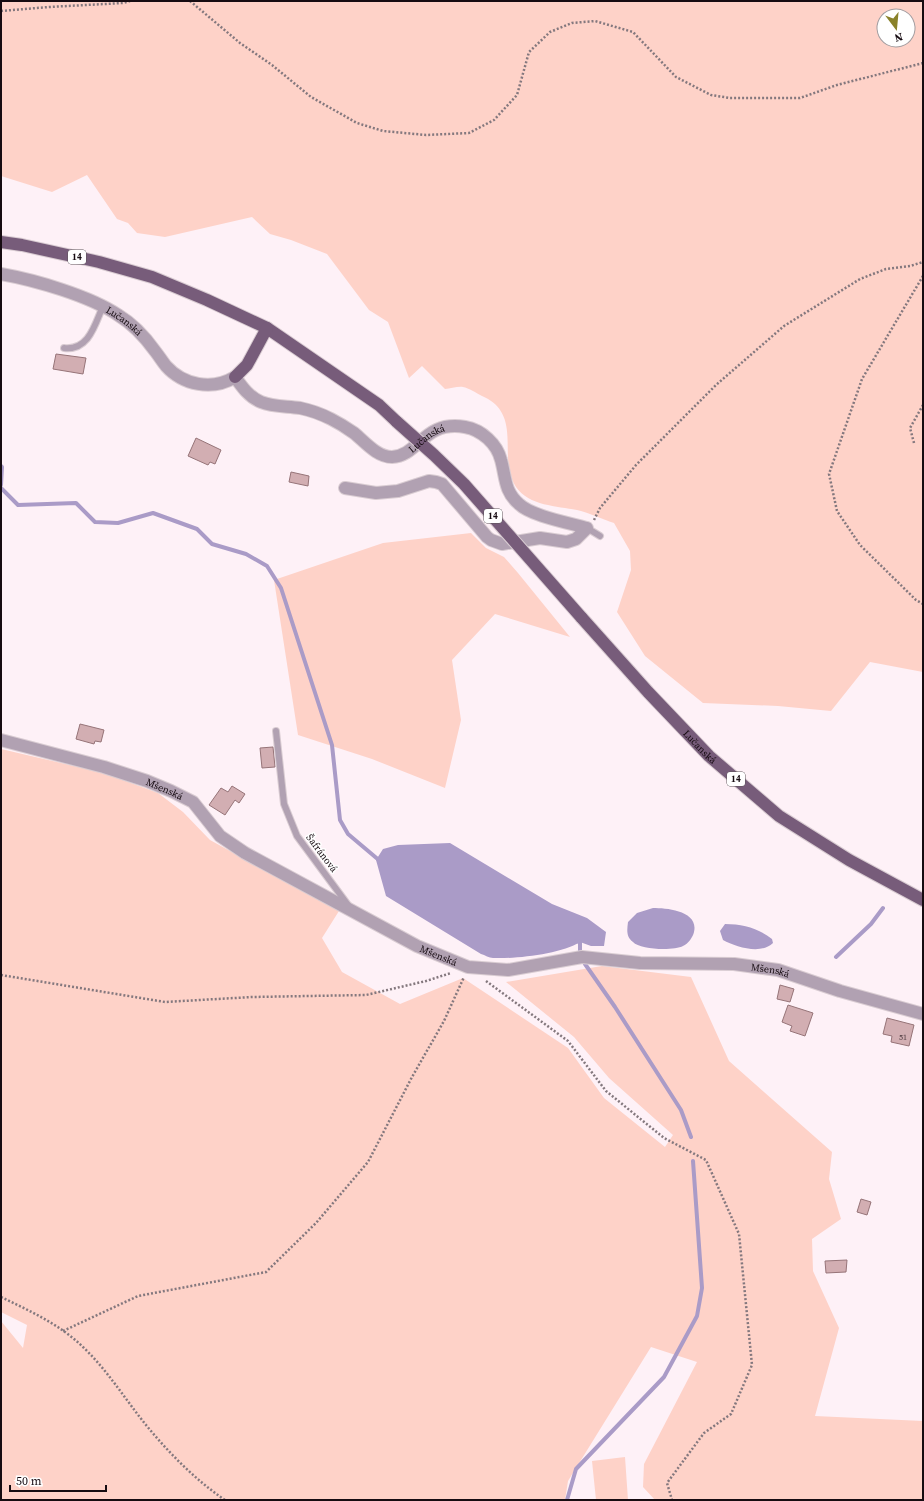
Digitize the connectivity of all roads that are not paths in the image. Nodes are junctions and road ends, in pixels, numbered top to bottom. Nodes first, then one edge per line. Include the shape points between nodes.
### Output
1 (1, 242) edge
2 (1, 274) edge
3 (103, 306) junction
4 (267, 328) junction
5 (64, 348) dead end
6 (235, 377) junction
7 (345, 488) dead end
8 (588, 528) junction
9 (600, 536) dead end
10 (276, 731) dead end
11 (1, 740) edge
12 (923, 900) edge
13 (353, 911) junction
14 (923, 1014) edge

1 - 4 main road, 14 via 99,262 152,278
2 - 3 street, Lučanská via 61,290
3 - 5 lane via 87,340 75,348
3 - 6 street, Lučanská via 129,322 165,366 187,381 215,385
4 - 6 main road via 247,365
4 - 12 main road, Lučanská / 14, bridge via 379,405 464,484 648,692 709,756 779,816 849,860
6 - 8 street, Lučanská via 251,396 261,402 300,408 323,415 354,432 380,454 390,457 406,453 434,430 444,427 465,427 481,433 498,453 506,485 520,506
7 - 8 street via 376,494 398,491 429,481 442,484 487,537 502,544 540,538 571,541
8 - 9 lane
10 - 13 lane, Šafránová via 284,804 296,836
11 - 13 street, Mšenská via 148,780 171,791 193,802 220,836 245,853
13 - 14 street, Mšenská via 417,946 468,967 508,970 582,957 640,963 734,964 778,970 840,991

